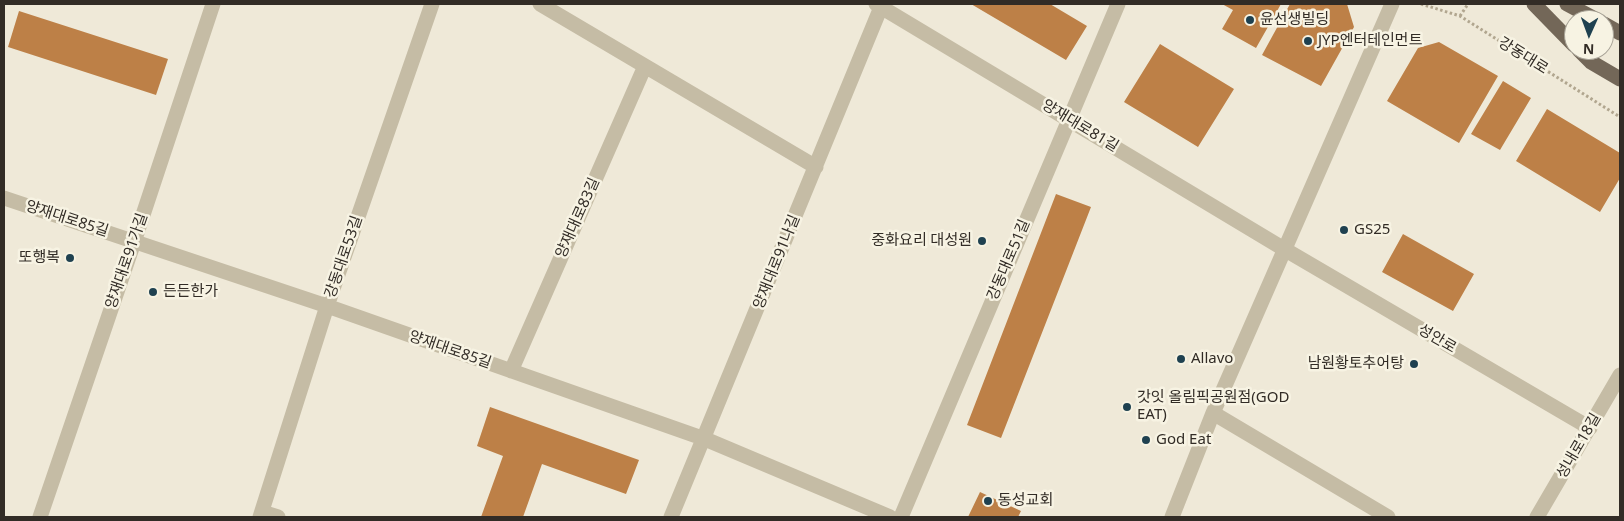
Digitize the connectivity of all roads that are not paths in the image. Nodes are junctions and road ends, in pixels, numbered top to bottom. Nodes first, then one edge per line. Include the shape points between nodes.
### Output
1 (213, 4) edge
2 (432, 4) edge
3 (540, 4) edge
4 (1118, 4) edge
5 (1392, 4) edge
6 (1534, 4) edge
7 (879, 5) edge
8 (1564, 35) edge
9 (1589, 60) edge
10 (645, 66) junction
11 (1620, 79) edge
12 (1069, 119) junction
13 (816, 167) junction
14 (4, 198) edge
15 (134, 242) junction
16 (1284, 249) junction
17 (327, 306) junction
18 (510, 371) junction
19 (1620, 375) edge
20 (1213, 413) junction
21 (1590, 428) junction
22 (705, 439) junction
23 (261, 514) edge
24 (40, 517) edge
25 (278, 517) edge
26 (671, 517) edge
27 (890, 517) edge
28 (901, 517) edge
29 (1172, 517) edge
30 (1388, 517) edge
31 (1537, 517) edge

1 - 15 street, 양재대로91가길
2 - 17 street, 강동대로53길
3 - 10 street
4 - 12 street, 강동대로51길
5 - 16 street
6 - 8 main road
7 - 12 street, 양재대로81길
7 - 13 street, 양재대로91나길
9 - 11 main road
10 - 13 street
10 - 18 street, 양재대로83길
12 - 16 street, 양재대로81길
12 - 28 street, 강동대로51길
13 - 22 street, 양재대로91나길
14 - 15 street, 양재대로85길
15 - 17 street, 양재대로85길
15 - 24 street, 양재대로91가길
16 - 20 street
16 - 21 street, 성안로
17 - 18 street, 양재대로85길
17 - 23 street, 강동대로53길
18 - 22 street, 양재대로85길
19 - 21 street, 성내로18길
20 - 29 street
20 - 30 street
21 - 31 street, 성내로18길
22 - 26 street, 양재대로91나길
22 - 27 street, 양재대로85길
23 - 25 street, 강동대로53길

